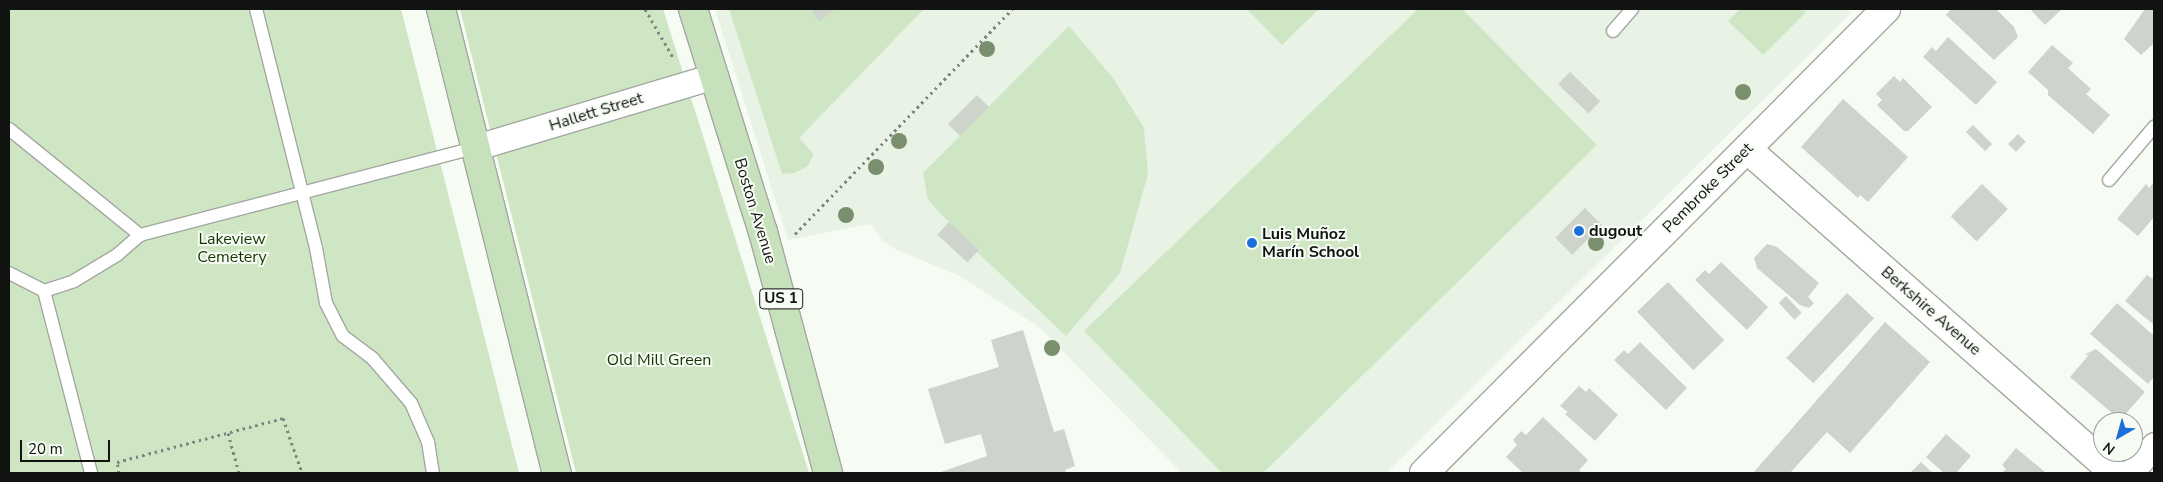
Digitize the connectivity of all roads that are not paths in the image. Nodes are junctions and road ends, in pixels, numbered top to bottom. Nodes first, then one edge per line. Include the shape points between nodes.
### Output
1 (256, 9) edge
2 (441, 9) edge
3 (694, 9) edge
4 (1632, 9) edge
5 (1886, 9) edge
6 (1613, 31) dead end
7 (714, 76) junction
8 (2154, 127) edge
9 (9, 129) edge
10 (478, 147) junction
11 (1747, 149) junction
12 (2109, 180) dead end
13 (302, 191) junction
14 (140, 235) junction
15 (9, 273) edge
16 (44, 291) junction
17 (2154, 445) edge
18 (91, 473) edge
19 (433, 473) edge
20 (557, 473) edge
21 (828, 473) edge
22 (1424, 473) edge
23 (2115, 473) edge
24 (2130, 473) edge

1 - 13 lane
2 - 10 main road
3 - 7 main road, Boston Avenue / US 1
4 - 6 lane
5 - 11 street, Pembroke Street
7 - 10 street, Hallett Street
7 - 21 main road, Boston Avenue / US 1 via 763,232
8 - 12 lane
9 - 14 lane
10 - 13 lane
10 - 20 main road
11 - 22 street, Pembroke Street
11 - 23 street, Berkshire Avenue
13 - 14 lane
13 - 19 lane via 326,303 343,336 373,359 411,404 428,442
14 - 16 lane via 117,255 74,281
15 - 16 lane
16 - 18 lane
17 - 24 street

